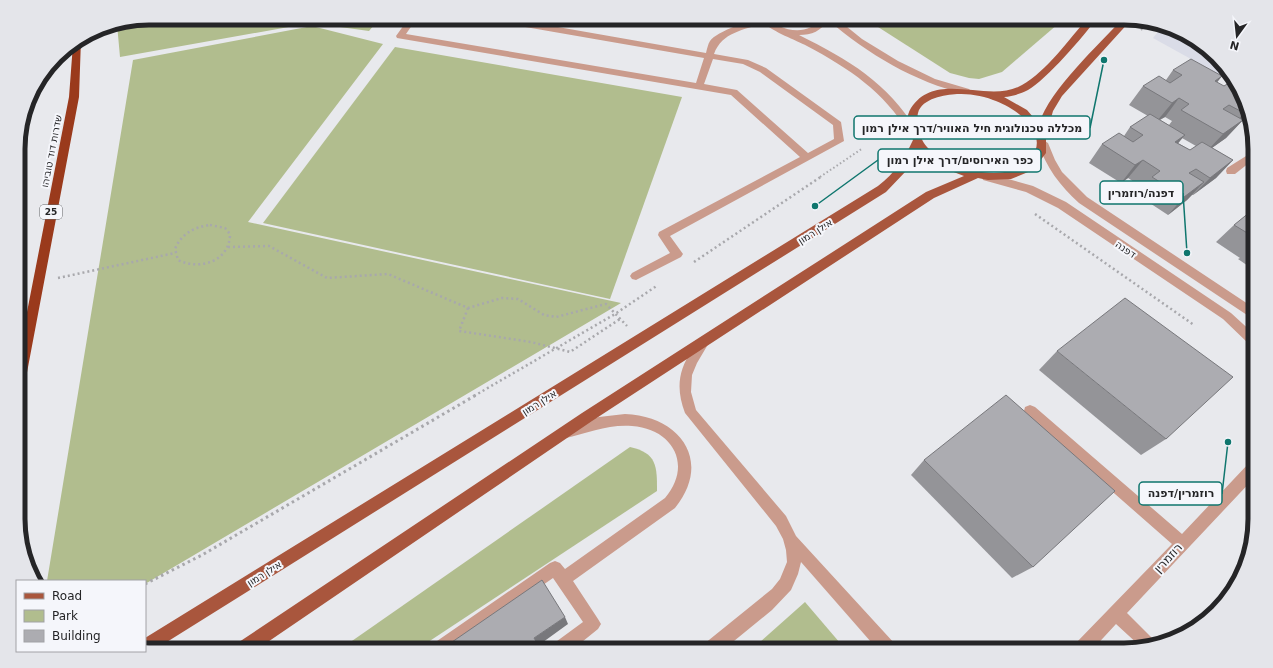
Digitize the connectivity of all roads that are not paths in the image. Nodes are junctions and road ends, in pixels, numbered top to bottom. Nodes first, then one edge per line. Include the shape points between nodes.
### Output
1 (408, 25) edge
2 (531, 25) edge
3 (748, 25) edge
4 (772, 25) edge
5 (821, 25) edge
6 (840, 25) edge
7 (1087, 25) edge
8 (1121, 25) edge
9 (784, 31) junction
10 (77, 48) edge
11 (710, 56) junction
12 (699, 86) junction
13 (966, 91) junction
14 (986, 94) junction
15 (914, 136) junction
16 (1042, 139) junction
17 (807, 158) junction
18 (1248, 158) edge
19 (1231, 171) edge
20 (981, 176) junction
21 (636, 276) dead end
22 (1248, 310) edge
23 (1248, 336) edge
24 (704, 341) junction
25 (25, 351) edge
26 (1030, 411) dead end
27 (563, 433) junction
28 (1248, 474) edge
29 (792, 542) junction
30 (1182, 543) junction
31 (563, 578) junction
32 (1116, 613) junction
33 (1146, 641) edge
34 (151, 643) edge
35 (252, 643) edge
36 (446, 643) edge
37 (568, 643) edge
38 (719, 643) edge
39 (883, 643) edge
40 (1088, 643) edge

1 - 12 street via 400,36
2 - 11 street
3 - 11 street via 724,34 714,42
4 - 9 street
5 - 9 street via 809,31
6 - 13 street via 860,41 913,72 946,87
7 - 14 main road via 1050,66 1026,87 1013,93
8 - 16 main road via 1059,94 1048,111
9 - 15 street via 844,64 872,83 895,104
10 - 25 highway, שדרות דוד טוביהו / 25 via 74,96
11 - 12 street
11 - 17 street via 745,62 763,70 838,124 839,141
12 - 17 street via 734,92
13 - 14 main road
13 - 15 main road via 940,93 920,103 913,113
14 - 16 main road via 1005,101 1021,111 1034,123
15 - 20 main road via 928,154 945,165
15 - 34 main road, אילן רמון via 905,166 896,178 882,189
16 - 20 main road via 1040,156 1032,166 1012,175
16 - 22 street, דפנה via 1055,171 1083,200
17 - 21 street via 662,235 677,254
18 - 19 street
20 - 23 street, דפנה via 1029,189 1062,205 1223,314
20 - 24 main road via 930,195
24 - 27 main road
24 - 29 street via 686,374 684,389 689,409 696,421 781,521
26 - 30 street
27 - 31 street via 610,422 631,420 650,423 665,430 677,441 684,455 686,470 682,486 670,503
27 - 35 main road
28 - 30 street, רוזמרין
29 - 38 street via 793,571 784,587 773,600
29 - 39 street
30 - 32 street, רוזמרין
31 - 36 street via 555,568
31 - 37 street via 593,624
32 - 33 street
32 - 40 street, רוזמרין

